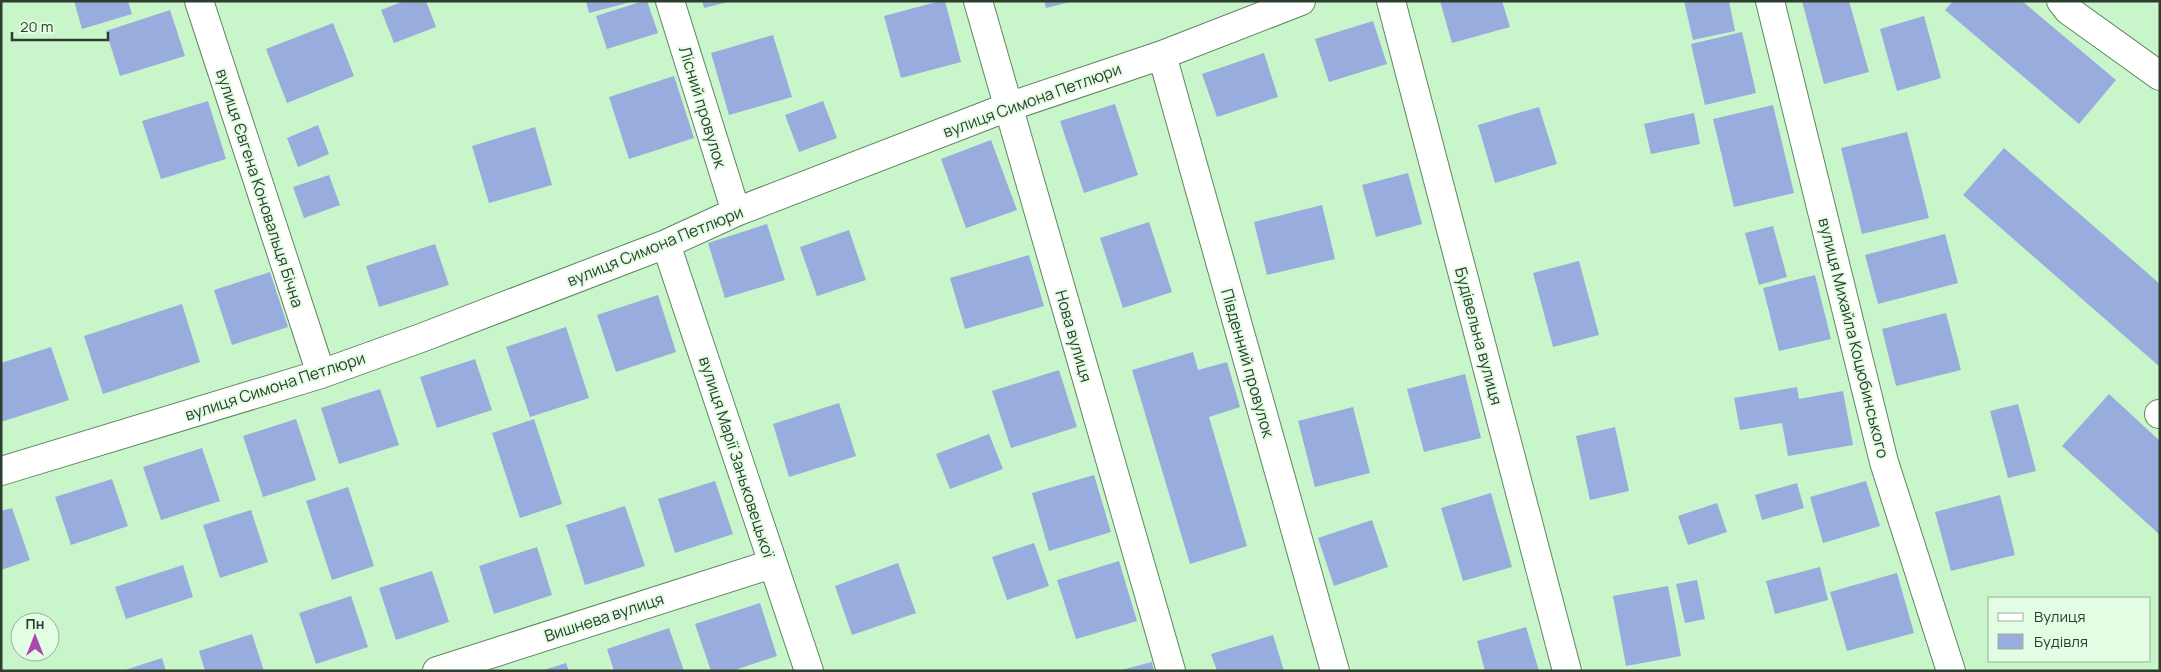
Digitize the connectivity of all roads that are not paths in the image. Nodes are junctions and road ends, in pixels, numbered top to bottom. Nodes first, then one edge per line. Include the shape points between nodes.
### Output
1 (199, 1) edge
2 (670, 1) edge
3 (978, 1) edge
4 (1301, 1) edge
5 (1391, 1) edge
6 (1770, 1) edge
7 (2061, 1) edge
8 (1162, 55) junction
9 (2160, 76) edge
10 (1008, 107) junction
11 (736, 212) junction
12 (666, 244) junction
13 (321, 374) junction
14 (1, 471) edge
15 (772, 564) junction
16 (437, 671) edge
17 (809, 671) edge
18 (1171, 671) edge
19 (1335, 671) edge
20 (1567, 671) edge
21 (1951, 671) edge

1 - 13 street, вулиця Євгена Коновальця Бічна
2 - 11 street, Лісний провулок
3 - 10 street, Нова вулиця
4 - 8 street, вулиця Симона Петлюри
5 - 20 street, Будівельна вулиця
6 - 21 street, вулиця Михайла Коцюбинського via 1884,462
7 - 9 street via 2068,10
8 - 10 street, вулиця Симона Петлюри
8 - 19 street, Південний провулок
10 - 11 street, вулиця Симона Петлюри
10 - 18 street, Нова вулиця
11 - 12 street, вулиця Симона Петлюри
12 - 13 street, вулиця Симона Петлюри
12 - 15 street, вулиця Марії Заньковецької
13 - 14 street, вулиця Симона Петлюри
15 - 16 street, Вишнева вулиця
15 - 17 street, вулиця Марії Заньковецької

